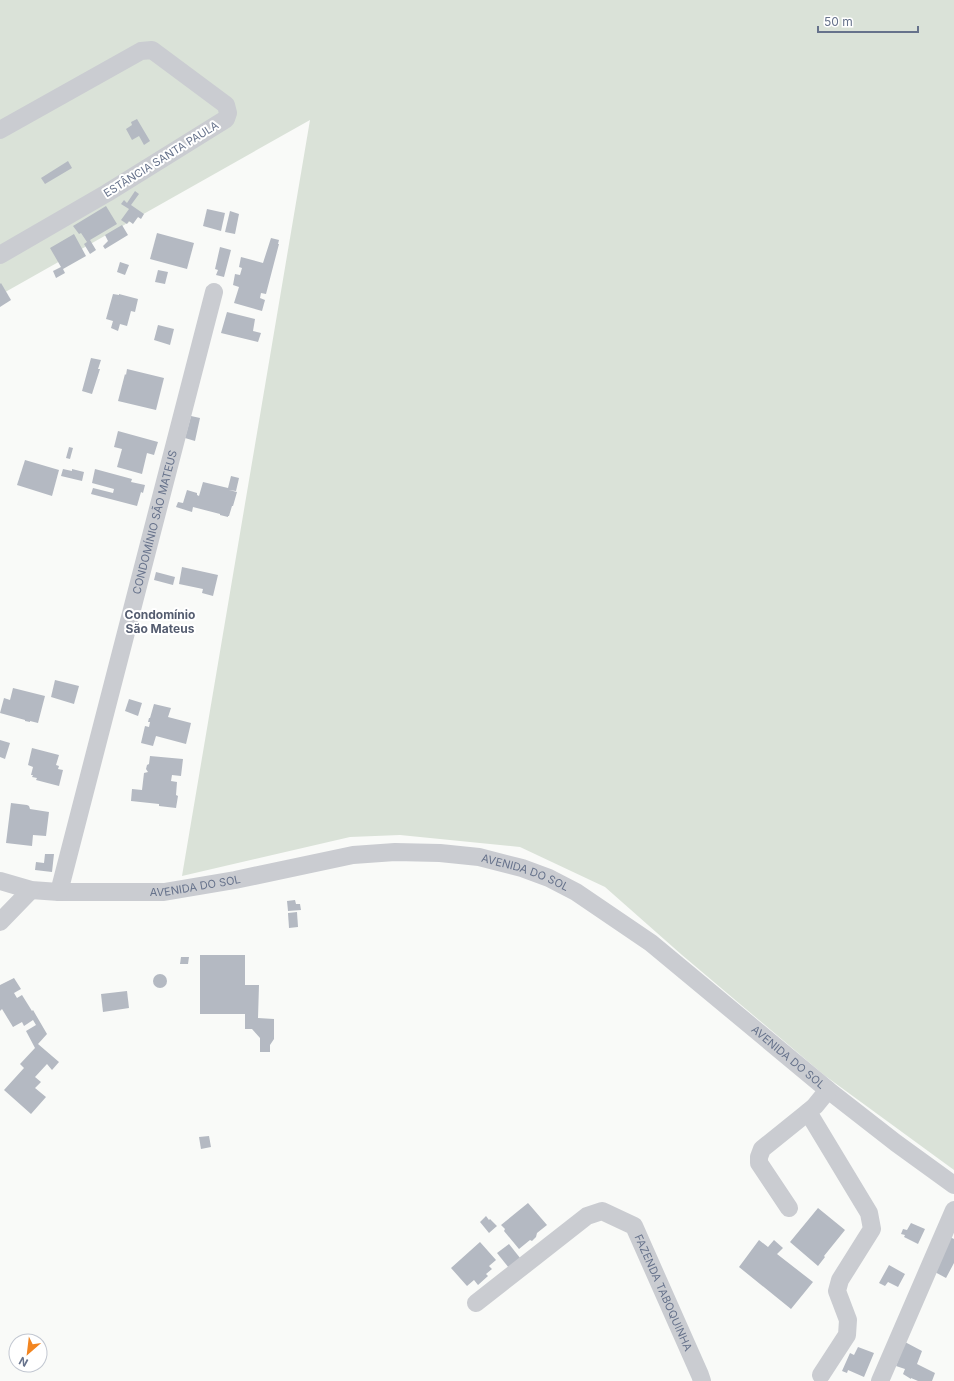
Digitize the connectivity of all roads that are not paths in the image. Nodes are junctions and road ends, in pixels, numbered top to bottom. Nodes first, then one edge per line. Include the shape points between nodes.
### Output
1 (0, 130) edge
2 (0, 255) edge
3 (214, 292) dead end
4 (0, 881) edge
5 (31, 890) junction
6 (59, 892) junction
7 (0, 922) edge
8 (828, 1090) junction
9 (808, 1112) junction
10 (954, 1185) edge
11 (789, 1208) dead end
12 (954, 1210) edge
13 (476, 1304) dead end
14 (821, 1375) dead end
15 (702, 1381) edge
16 (880, 1381) edge

1 - 2 street, ESTÂNCIA SANTA PAULA via 140,51 152,50 226,105 228,113 226,119 107,193
3 - 6 street, CONDOMÍNIO SÃO MATEUS
4 - 5 street, AVENIDA DO SOL
5 - 6 street, AVENIDA DO SOL
5 - 7 street
6 - 8 street, AVENIDA DO SOL via 164,892 360,854 394,852 479,857 522,868 549,878 591,902 651,943
8 - 9 street
8 - 10 street, AVENIDA DO SOL
9 - 11 street via 762,1150 759,1157 759,1163
9 - 14 street via 869,1213 872,1229 840,1280 837,1291 848,1320 847,1335
12 - 16 street
13 - 15 street, FAZENDA TABOQUINHA via 588,1216 602,1211 634,1226

